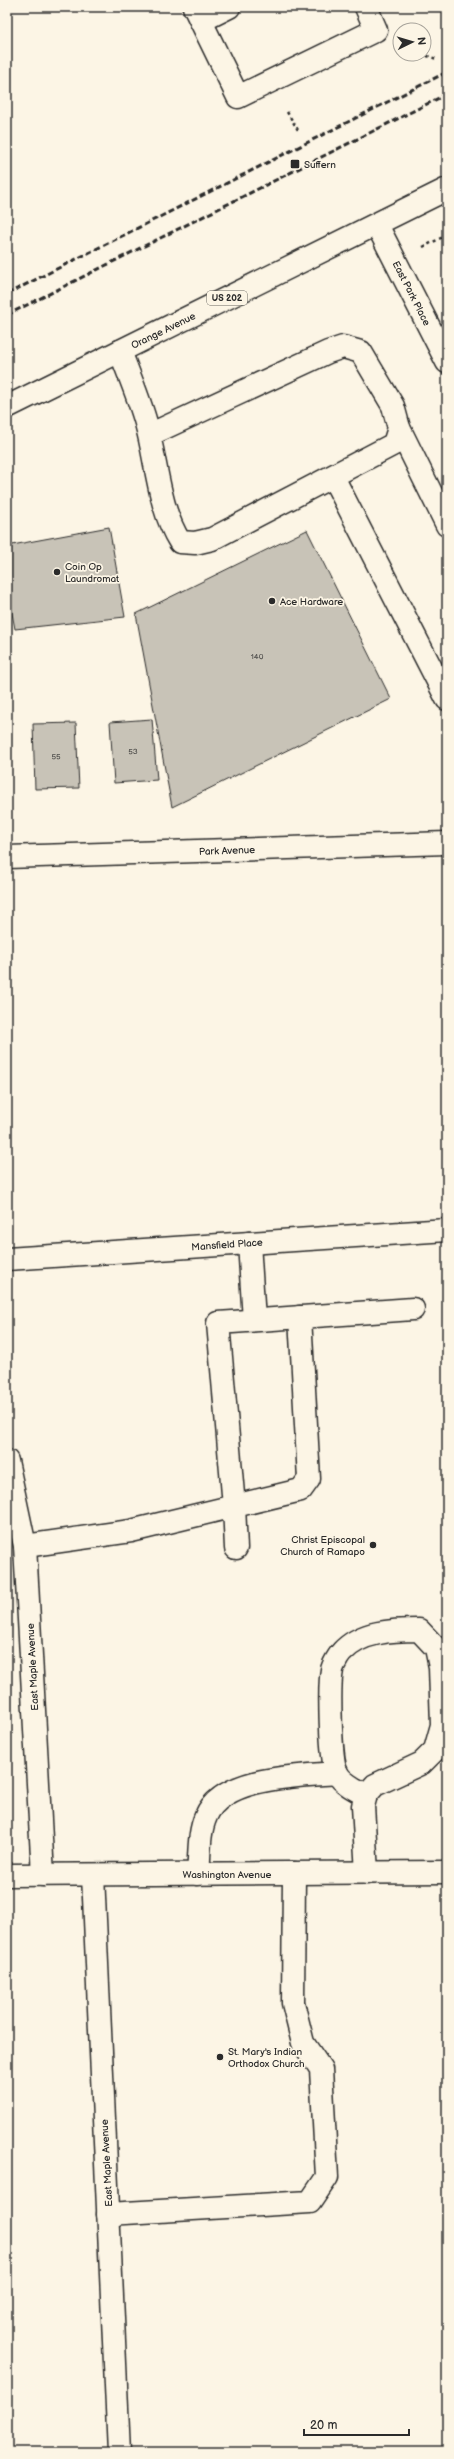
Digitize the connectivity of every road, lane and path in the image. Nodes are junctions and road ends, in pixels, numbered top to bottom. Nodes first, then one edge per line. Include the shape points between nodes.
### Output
1 (229, 7) edge
2 (366, 7) edge
3 (197, 14) edge
4 (432, 57) edge
5 (438, 58) dead end
6 (287, 112) dead end
7 (298, 130) dead end
8 (447, 189) edge
9 (377, 224) junction
10 (120, 351) junction
11 (447, 362) edge
12 (7, 407) edge
13 (399, 428) junction
14 (149, 435) junction
15 (333, 476) junction
16 (446, 520) edge
17 (447, 698) edge
18 (447, 843) edge
19 (7, 857) edge
20 (447, 1230) edge
21 (249, 1243) junction
22 (7, 1259) edge
23 (413, 1309) dead end
24 (300, 1317) junction
25 (254, 1320) junction
26 (7, 1461) edge
27 (234, 1506) junction
28 (25, 1546) junction
29 (236, 1548) dead end
30 (337, 1773) junction
31 (366, 1795) junction
32 (447, 1872) edge
33 (294, 1873) junction
34 (367, 1873) junction
35 (93, 1874) junction
36 (198, 1874) junction
37 (7, 1875) edge
38 (44, 1875) junction
39 (108, 2214) junction
40 (119, 2452) edge

1 - 3 street
2 - 3 street via 376,30 238,97
4 - 5 path
6 - 7 path
8 - 9 street, Orange Avenue / US 202
9 - 10 street, Orange Avenue / US 202
9 - 11 street, East Park Place
10 - 12 street, Orange Avenue / US 202
10 - 14 street
13 - 14 street via 393,406 361,352 343,347
13 - 15 street via 394,444
13 - 16 street
14 - 15 street via 163,500 172,529 180,542 195,543 212,539
15 - 17 street
18 - 19 street, Park Avenue
20 - 21 street, Mansfield Place
21 - 22 street, Mansfield Place
21 - 25 street
23 - 24 street
24 - 25 street
24 - 27 street via 309,1479 301,1490
25 - 27 street via 218,1323
26 - 28 street, East Maple Avenue
27 - 28 street via 131,1531
27 - 29 street
28 - 38 street, East Maple Avenue
30 - 31 street via 350,1786
30 - 31 street via 332,1744 332,1669 342,1652 360,1638 395,1630 419,1630 436,1648 440,1667 442,1724 435,1750 422,1763 375,1785
30 - 36 street via 278,1778 231,1791 206,1815 201,1834
31 - 34 street via 363,1806
32 - 34 street, Washington Avenue
33 - 34 street, Washington Avenue
33 - 36 street, Washington Avenue
33 - 39 street via 293,2003 303,2043 321,2069 327,2177 310,2202
35 - 36 street, Washington Avenue
35 - 38 street, Washington Avenue
35 - 39 street, East Maple Avenue
37 - 38 street, Washington Avenue
39 - 40 street, East Maple Avenue

